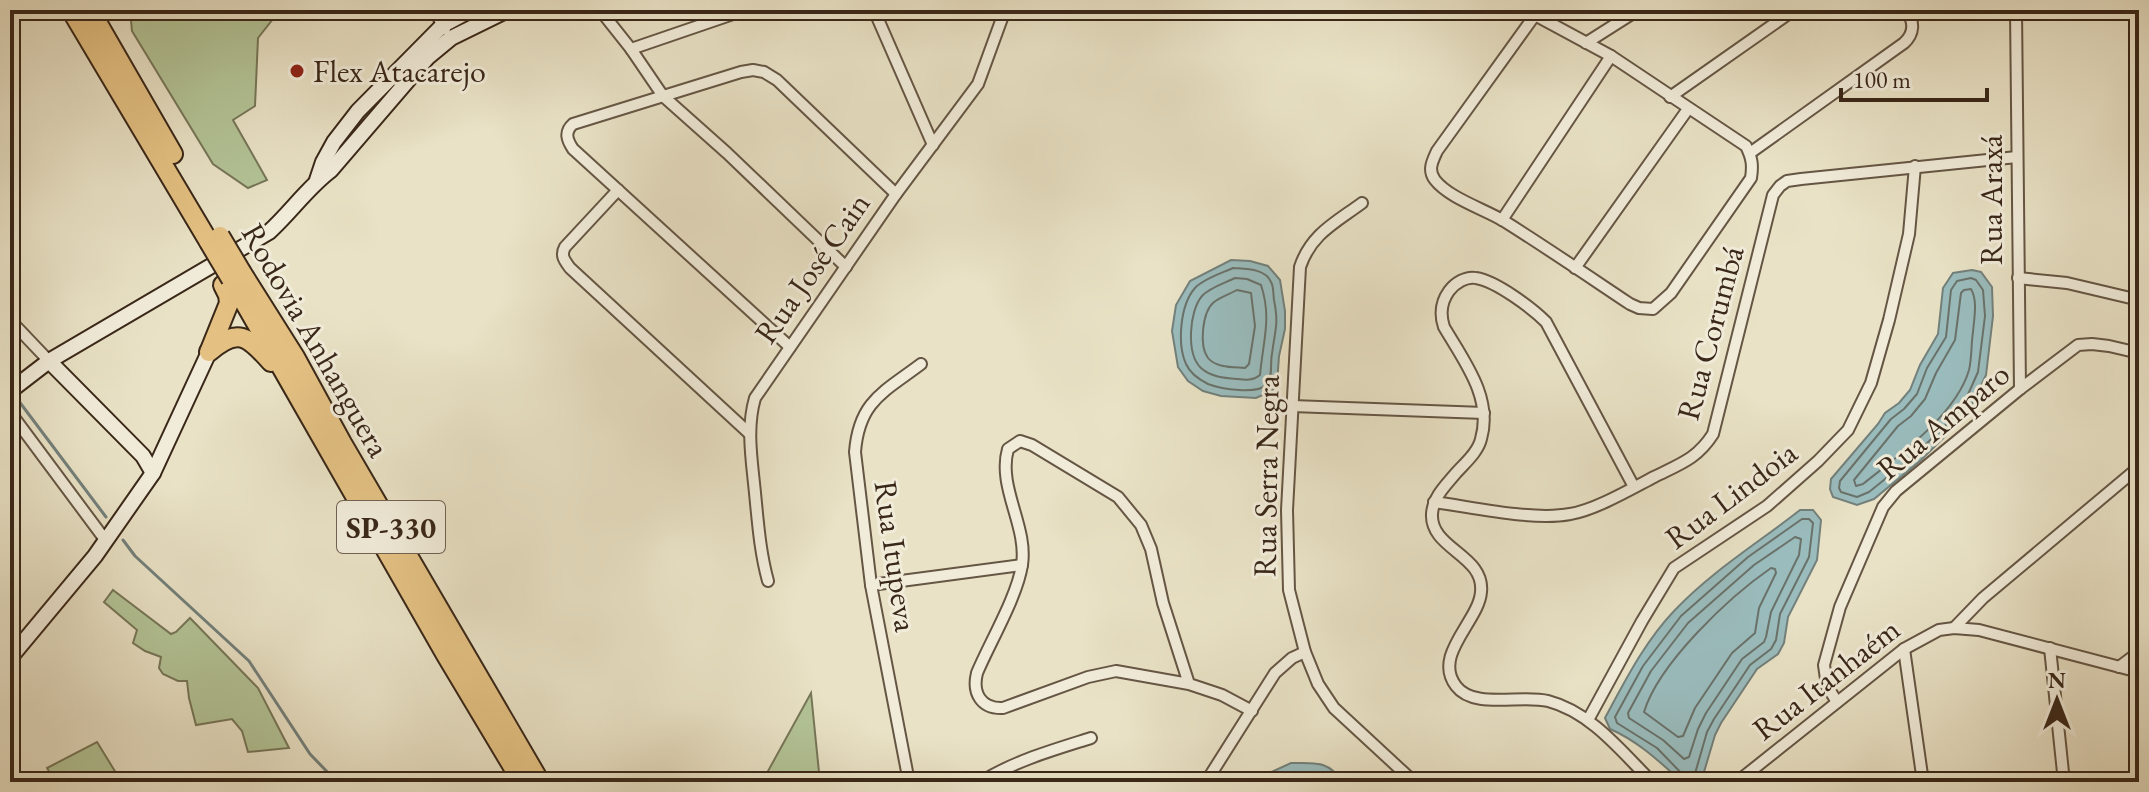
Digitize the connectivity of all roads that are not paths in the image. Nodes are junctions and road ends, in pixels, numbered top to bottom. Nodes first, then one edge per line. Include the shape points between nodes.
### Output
1 (71, 10) edge
2 (90, 10) edge
3 (434, 10) edge
4 (471, 10) edge
5 (508, 10) edge
6 (600, 10) edge
7 (745, 10) edge
8 (874, 10) edge
9 (1005, 10) edge
10 (1638, 10) edge
11 (1794, 10) edge
12 (1906, 10) edge
13 (2016, 10) edge
14 (1534, 12) edge
15 (447, 32) junction
16 (1586, 43) junction
17 (631, 49) junction
18 (1611, 56) junction
19 (663, 96) junction
20 (1670, 97) junction
21 (1688, 109) junction
22 (933, 145) junction
23 (1748, 150) junction
24 (2017, 157) junction
25 (1915, 166) junction
26 (618, 190) junction
27 (896, 194) junction
28 (1362, 203) dead end
29 (1502, 220) junction
30 (210, 242) junction
31 (846, 267) junction
32 (1575, 268) junction
33 (2018, 278) junction
34 (232, 279) junction
35 (2139, 300) edge
36 (10, 320) edge
37 (790, 347) junction
38 (209, 352) junction
39 (2139, 353) edge
40 (49, 361) junction
41 (921, 364) dead end
42 (2020, 389) junction
43 (10, 391) edge
44 (303, 402) junction
45 (1292, 406) junction
46 (10, 412) edge
47 (1484, 413) junction
48 (750, 434) junction
49 (169, 440) junction
50 (143, 456) junction
51 (2139, 467) edge
52 (153, 473) junction
53 (1634, 487) junction
54 (1434, 502) junction
55 (106, 541) junction
56 (1022, 565) junction
57 (768, 581) dead end
58 (871, 585) junction
59 (1954, 628) junction
60 (2050, 648) junction
61 (1904, 649) junction
62 (1305, 652) junction
63 (2139, 652) edge
64 (10, 658) edge
65 (2119, 667) junction
66 (2139, 672) edge
67 (1189, 684) junction
68 (1837, 702) junction
69 (1252, 711) junction
70 (1588, 720) junction
71 (1091, 738) dead end
72 (522, 782) edge
73 (540, 782) edge
74 (909, 782) edge
75 (981, 782) edge
76 (1206, 782) edge
77 (1414, 782) edge
78 (1652, 782) edge
79 (1737, 782) edge
80 (1923, 782) edge
81 (2064, 782) edge

1 - 30 highway, Rodovia Anhanguera / SP-330
2 - 30 highway, Rodovia Anhanguera / SP-330
3 - 15 street
4 - 15 main road
5 - 15 main road
6 - 17 street
7 - 17 street
8 - 22 street
9 - 22 street, Rua José Cain via 978,84
10 - 16 street
11 - 20 street
12 - 23 street via 1913,28 1910,38
13 - 24 street, Rua Araxá
14 - 16 street
14 - 29 street via 1431,167 1431,175 1447,190
15 - 40 main road via 331,170 269,232
16 - 18 street
17 - 19 street
18 - 20 street
18 - 29 street
19 - 26 street via 568,129 573,149
19 - 27 street via 741,72 764,72
19 - 31 street
20 - 21 street
21 - 23 street
21 - 32 street
22 - 27 street, Rua José Cain
23 - 32 street via 1751,178 1671,293 1653,309 1630,304
24 - 25 street, Rua Corumbá
24 - 33 street, Rua Araxá
25 - 53 street, Rua Corumbá via 1787,181 1776,191 1713,434 1696,455
25 - 70 street, Rua Lindoia via 1909,234 1889,320 1871,383 1848,430 1767,506 1674,568
26 - 37 street
26 - 48 street via 565,247 564,259
27 - 31 street, Rua José Cain
28 - 45 street, Rua Serra Negra via 1305,252
29 - 32 street
30 - 34 highway, Rodovia Anhanguera / SP-330, bridge
31 - 37 street, Rua José Cain
33 - 35 street
33 - 42 street, Rua Araxá
34 - 38 highway via 229,303
34 - 44 highway, Rodovia Anhanguera / SP-330
34 - 73 highway, Rodovia Anhanguera / SP-330 via 295,357
36 - 40 street
37 - 48 street, Rua José Cain via 755,398
38 - 44 highway via 230,337 245,338
38 - 49 main road
39 - 42 street, Rua Amparo via 2078,345
40 - 43 main road
40 - 50 main road
41 - 58 street, Rua Itupeva via 875,399 857,432
42 - 68 street, Rua Amparo via 1883,507 1840,607 1824,665 1827,686
44 - 72 highway, Rodovia Anhanguera / SP-330
45 - 47 street
45 - 62 street, Rua Serra Negra via 1287,571
46 - 55 street
47 - 53 street via 1477,384 1441,318 1446,295 1474,277 1546,322
47 - 54 street via 1481,440
48 - 57 street, Rua José Cain via 761,557
49 - 50 main road via 156,453
49 - 52 main road
50 - 52 main road
51 - 59 street
52 - 55 main road
53 - 54 street, Rua Corumbá via 1557,516
54 - 70 street via 1438,534 1475,568 1482,590 1450,658 1458,689 1478,699 1552,702
55 - 64 main road
56 - 58 street
56 - 67 street via 977,673 975,690 987,706 1003,708 1116,671
56 - 67 street via 1004,464 1008,449 1020,441 1118,497 1141,525
58 - 74 street, Rua Itupeva
59 - 60 street, Rua Itanhaém
59 - 61 street, Rua Itanhaém
60 - 65 street, Rua Itanhaém
60 - 81 street
61 - 68 street, Rua Itanhaém
61 - 80 street
62 - 69 street via 1275,673
62 - 77 street, Rua Serra Negra via 1334,708
63 - 65 street
65 - 66 street, Rua Itanhaém
67 - 69 street
68 - 79 street, Rua Itanhaém
69 - 76 street
70 - 78 street
71 - 75 street via 1035,756

